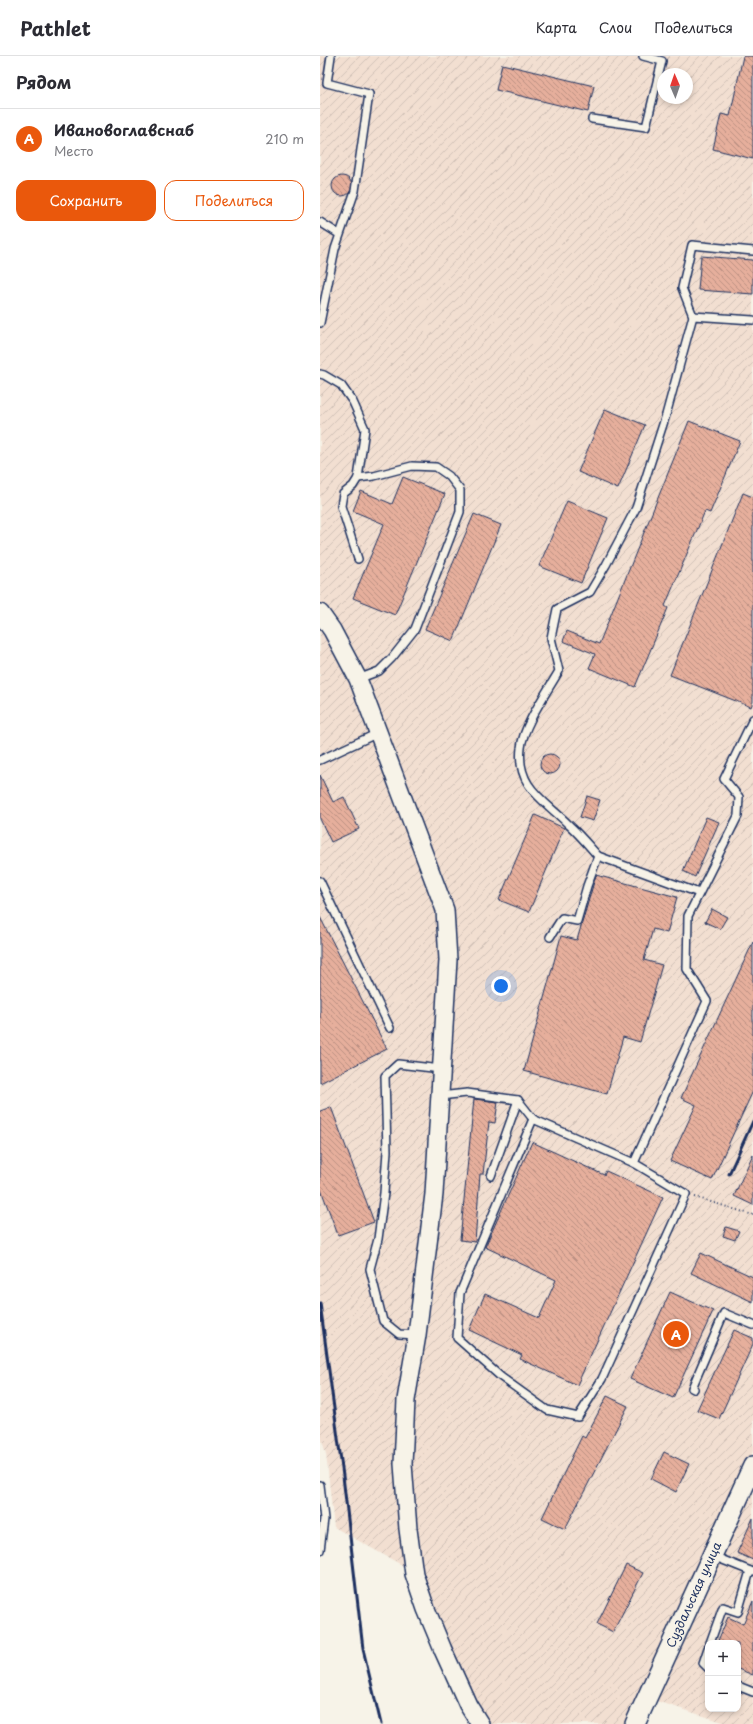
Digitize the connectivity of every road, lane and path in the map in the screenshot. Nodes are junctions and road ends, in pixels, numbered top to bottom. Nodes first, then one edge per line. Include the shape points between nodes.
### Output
1 (331, 56) edge
2 (643, 56) edge
3 (592, 119) dead end
4 (320, 222) edge
5 (339, 234) junction
6 (753, 251) edge
7 (693, 316) junction
8 (753, 320) edge
9 (320, 323) edge
10 (320, 374) edge
11 (358, 478) junction
12 (358, 559) dead end
13 (320, 613) edge
14 (358, 679) junction
15 (753, 719) edge
16 (378, 733) junction
17 (320, 760) edge
18 (598, 856) junction
19 (320, 881) edge
20 (699, 893) junction
21 (550, 937) dead end
22 (390, 1028) dead end
23 (441, 1069) junction
24 (439, 1096) junction
25 (518, 1100) junction
26 (533, 1120) junction
27 (634, 1163) junction
28 (491, 1176) dead end
29 (686, 1194) junction
30 (753, 1215) edge
31 (753, 1325) edge
32 (417, 1335) junction
33 (694, 1389) dead end
34 (753, 1466) edge
35 (320, 1485) edge
36 (320, 1550) edge
37 (712, 1556) junction
38 (752, 1572) edge
39 (711, 1640) edge
40 (741, 1687) edge
41 (753, 1692) edge
42 (480, 1724) edge
43 (635, 1724) edge

1 - 5 lane via 327,84 369,94 355,191
2 - 3 lane via 662,61 646,127
4 - 5 lane
5 - 9 lane
6 - 7 lane via 692,244 682,288
7 - 8 lane
7 - 18 lane via 666,415 636,508 590,592 557,609 551,638 559,671 530,721 521,748 522,773 533,792 569,824
10 - 11 lane via 341,385 353,402 365,429
11 - 12 lane via 343,494 341,506
11 - 14 lane via 412,466 436,468 449,476 460,490 460,512 415,628 379,671
13 - 14 street
14 - 16 street
15 - 20 lane via 724,779 739,797 738,816
16 - 17 lane
16 - 23 street via 445,910 448,960
18 - 20 lane
18 - 21 lane via 577,921 562,918
19 - 22 lane
20 - 27 lane via 688,916 687,969 707,1001
23 - 24 street
23 - 32 lane via 398,1064 385,1076 387,1151 384,1193 378,1239 370,1268 383,1321 400,1334
24 - 25 lane via 467,1093
24 - 32 street via 434,1194
25 - 26 lane
25 - 28 lane
26 - 27 lane
26 - 29 lane via 460,1293 457,1338 501,1377 547,1410 578,1417 602,1379
27 - 29 lane
29 - 30 path
31 - 33 lane via 724,1313 692,1388
32 - 42 street via 406,1400 403,1464 414,1574 428,1616 468,1705
34 - 37 main road, Суздальская улица
35 - 36 lane via 324,1519
37 - 38 lane
37 - 43 main road, Суздальская улица
38 - 39 lane via 738,1612 723,1607
40 - 41 lane

